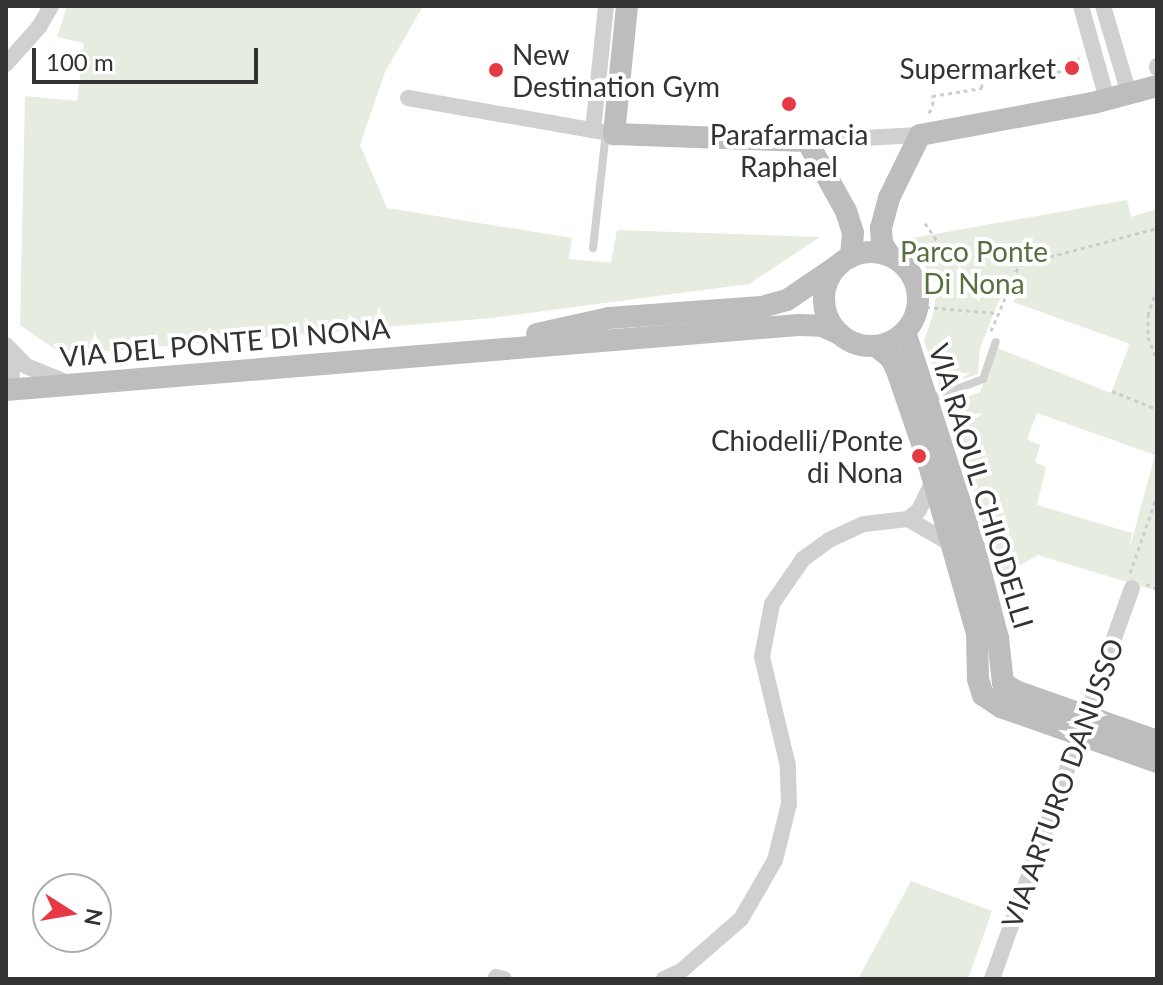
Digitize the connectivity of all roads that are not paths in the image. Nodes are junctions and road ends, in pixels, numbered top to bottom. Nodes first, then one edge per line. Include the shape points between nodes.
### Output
1 (51, 6) edge
2 (606, 6) edge
3 (627, 6) edge
4 (1081, 6) edge
5 (1103, 6) edge
6 (6, 64) edge
7 (1157, 86) edge
8 (1118, 97) junction
9 (408, 98) dead end
10 (604, 132) junction
11 (920, 135) junction
12 (807, 141) junction
13 (593, 248) dead end
14 (890, 256) junction
15 (845, 261) junction
16 (905, 332) junction
17 (840, 334) junction
18 (996, 342) dead end
19 (876, 346) junction
20 (10, 350) edge
21 (450, 353) junction
22 (73, 384) junction
23 (8, 389) edge
24 (928, 400) junction
25 (933, 481) junction
26 (908, 519) junction
27 (953, 545) junction
28 (1132, 588) road end
29 (1082, 725) junction
30 (1157, 741) edge
31 (1157, 762) edge
32 (664, 979) edge
33 (992, 979) edge

1 - 6 street
2 - 10 street
3 - 10 main road
4 - 8 street
5 - 8 street
7 - 8 main road
8 - 11 main road
9 - 10 street
10 - 12 main road
10 - 13 lane
11 - 12 street
11 - 14 main road via 889,198 881,228
12 - 15 main road via 853,233
14 - 15 main road via 864,253
14 - 16 main road via 915,284 917,309
15 - 17 main road via 826,286 824,299
15 - 21 main road, VIA DEL PONTE DI NONA via 787,300 762,307 609,318
16 - 19 main road
16 - 24 main road, VIA RAOUL CHIODELLI
17 - 19 main road via 863,346
17 - 21 main road, VIA DEL PONTE DI NONA via 806,325
18 - 24 lane via 983,379
19 - 25 main road, VIA RAOUL CHIODELLI via 897,371
20 - 22 street via 40,374
20 - 23 street
21 - 22 main road, VIA DEL PONTE DI NONA
22 - 23 main road, VIA DEL PONTE DI NONA
24 - 29 main road, VIA RAOUL CHIODELLI via 991,609 1001,679
25 - 26 street via 919,510
25 - 27 main road, VIA RAOUL CHIODELLI
26 - 27 street
26 - 32 street via 864,524 829,540 803,559 772,604 762,657 788,766 789,804 775,860 741,919 681,971
27 - 29 main road, VIA RAOUL CHIODELLI via 977,633 983,695 1001,707
28 - 29 street, VIA ARTURO DANUSSO
29 - 30 main road, VIA RAOUL CHIODELLI
29 - 31 main road, VIA RAOUL CHIODELLI
29 - 33 street, VIA ARTURO DANUSSO

